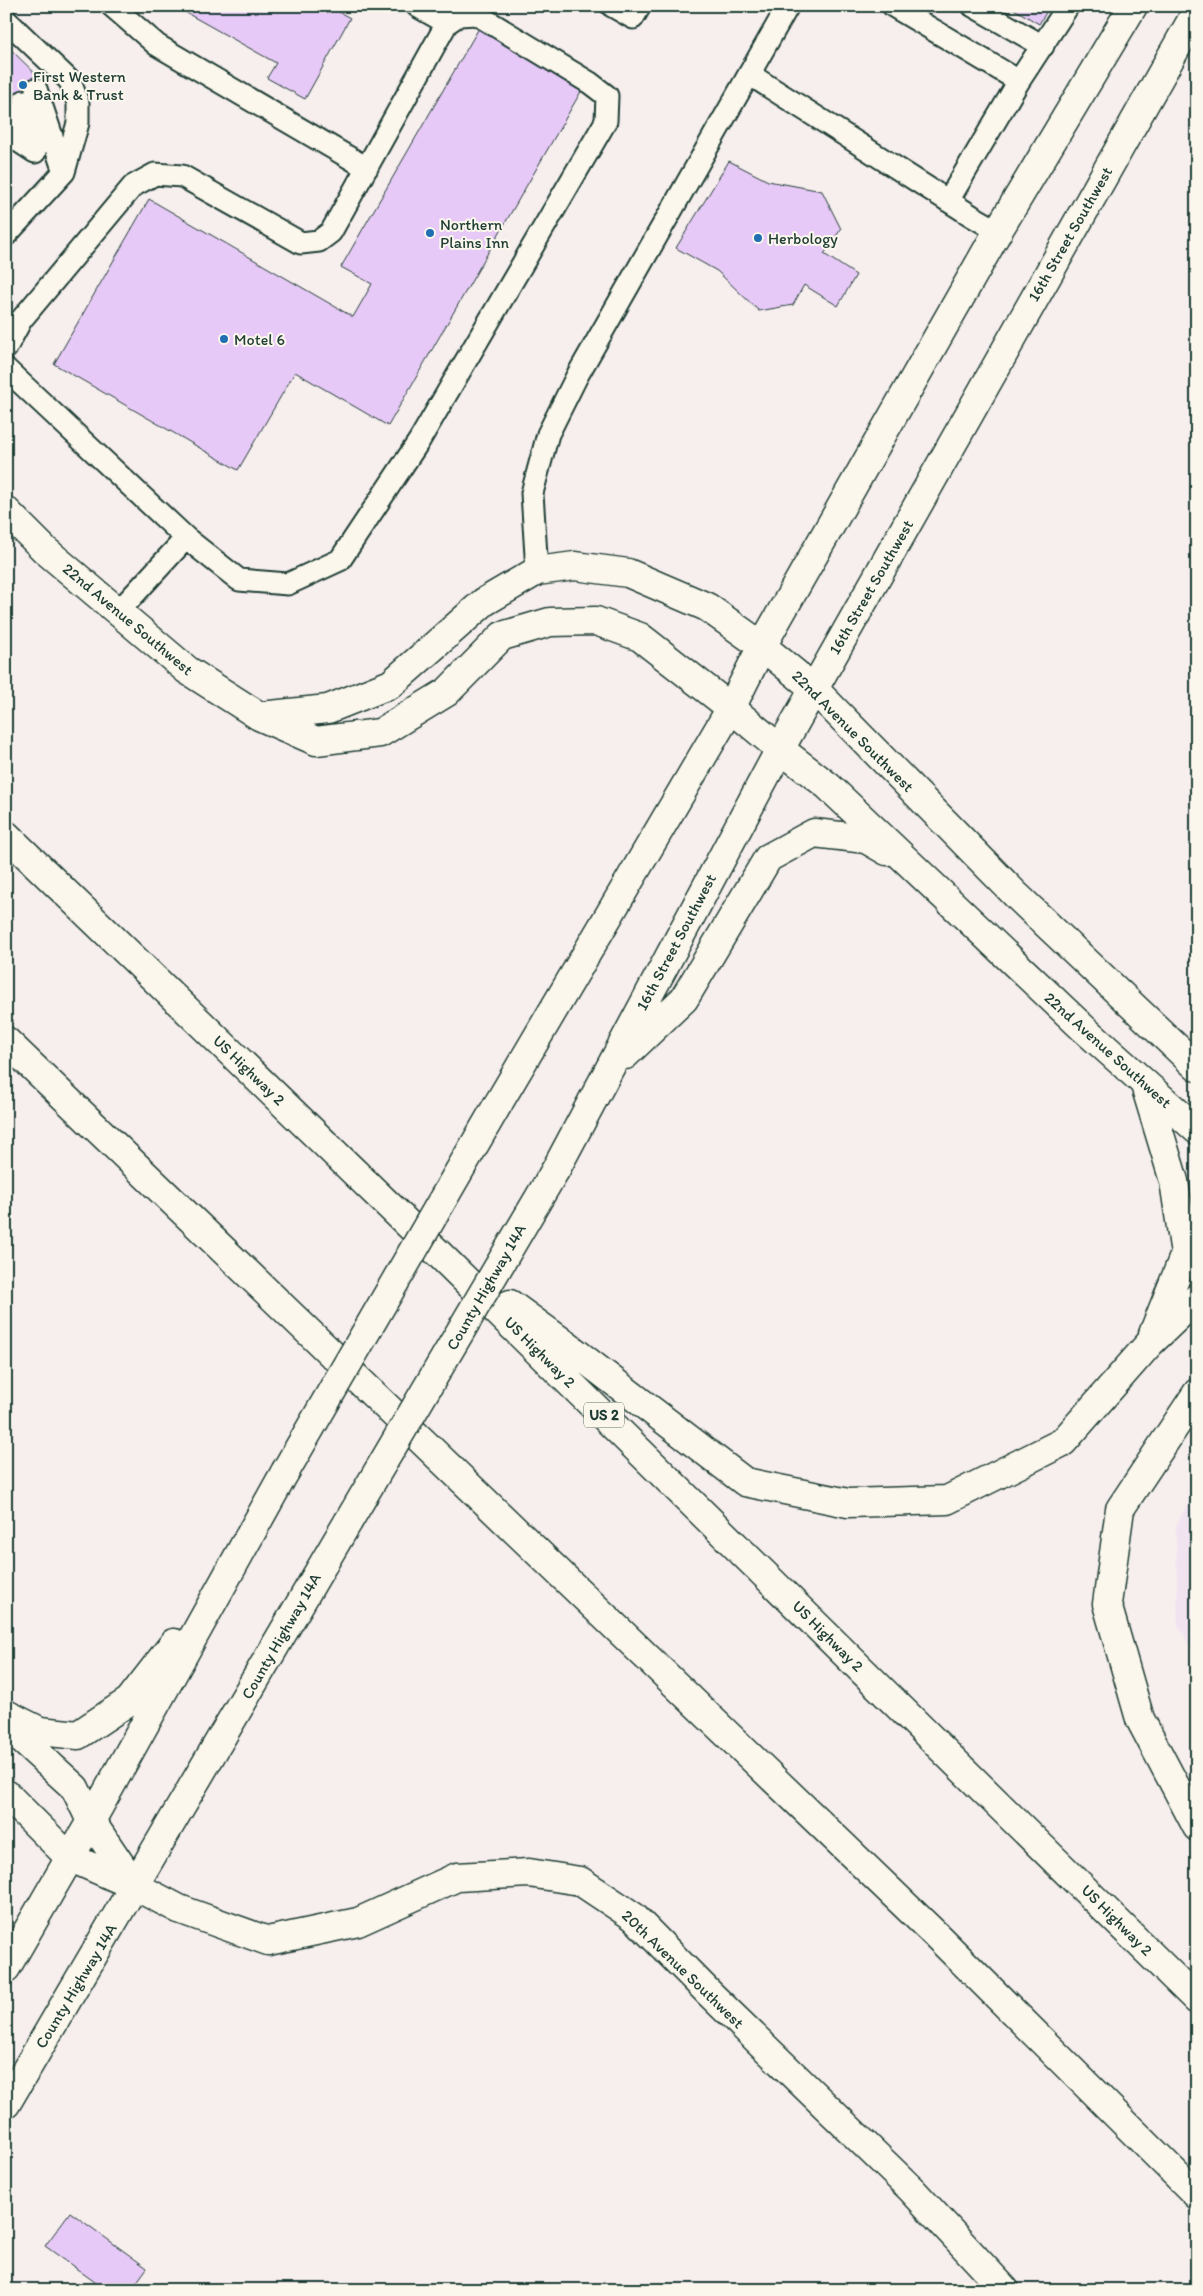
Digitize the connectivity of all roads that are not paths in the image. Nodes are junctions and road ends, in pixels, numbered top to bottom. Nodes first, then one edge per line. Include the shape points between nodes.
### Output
1 (112, 6) edge
2 (417, 6) edge
3 (612, 6) edge
4 (640, 6) edge
5 (788, 6) edge
6 (893, 6) edge
7 (973, 6) edge
8 (1068, 6) edge
9 (1133, 6) edge
10 (1197, 11) edge
11 (6, 20) edge
12 (447, 23) junction
13 (1043, 46) junction
14 (749, 74) junction
15 (1019, 81) junction
16 (19, 109) edge
17 (367, 168) junction
18 (64, 172) junction
19 (948, 201) junction
20 (998, 231) junction
21 (6, 235) edge
22 (6, 348) edge
23 (6, 369) edge
24 (6, 511) edge
25 (186, 538) junction
26 (537, 572) junction
27 (118, 612) junction
28 (762, 646) junction
29 (814, 688) junction
30 (731, 708) junction
31 (259, 716) junction
32 (780, 749) junction
33 (6, 835) edge
34 (908, 864) junction
35 (6, 1040) edge
36 (1197, 1068) edge
37 (608, 1071) junction
38 (1145, 1085) junction
39 (1197, 1130) edge
40 (556, 1169) joint
41 (439, 1254) junction
42 (1197, 1298) edge
43 (1149, 1344) junction
44 (1197, 1393) edge
45 (229, 1572) junction
46 (6, 1714) edge
47 (6, 1724) edge
48 (6, 1794) edge
49 (91, 1821) junction
50 (1197, 1827) edge
51 (69, 1857) junction
52 (135, 1886) junction
53 (6, 1968) edge
54 (1197, 2000) edge
55 (6, 2104) edge
56 (1197, 2195) edge
57 (1006, 2290) edge

1 - 17 lane via 157,46
2 - 12 lane
3 - 4 lane via 633,18
5 - 14 lane
6 - 15 lane
7 - 13 lane
8 - 13 lane
9 - 20 main road
10 - 29 main road, 16th Street Southwest
11 - 18 lane via 70,81 78,102 78,122
12 - 17 lane
12 - 25 lane via 459,15 476,14 590,83 607,96 606,121 419,441 340,560 288,584 239,580
13 - 15 lane
14 - 19 lane
14 - 26 lane via 577,376 548,434 532,493
15 - 19 lane
16 - 18 lane
16 - 18 lane
17 - 22 lane via 331,232 319,241 302,243 182,176 155,174 133,186 21,320
18 - 21 lane
19 - 20 lane
20 - 28 main road
23 - 25 lane
24 - 27 main road, 22nd Avenue Southwest via 45,550
25 - 27 lane
26 - 28 main road, 22nd Avenue Southwest via 575,566 628,573 707,607
26 - 31 main road, 22nd Avenue Southwest via 484,602 391,684 328,709
27 - 31 main road, 22nd Avenue Southwest via 187,670
28 - 29 main road, 22nd Avenue Southwest
28 - 30 main road
29 - 32 main road, 16th Street Southwest
29 - 36 main road, 22nd Avenue Southwest via 1017,896
30 - 31 main road, 22nd Avenue Southwest via 640,638 596,621 550,622 502,636 447,692 380,733 316,740
30 - 32 main road, 22nd Avenue Southwest
30 - 45 main road, bridge via 498,1104
32 - 34 main road, 22nd Avenue Southwest via 828,786
32 - 37 main road, 16th Street Southwest
33 - 41 main road, US Highway 2 / US 2
34 - 37 main road via 866,838 814,833 768,858 684,1000
34 - 38 main road, 22nd Avenue Southwest
35 - 56 main road via 935,1934
37 - 40 main road, 16th Street Southwest
38 - 39 main road, 22nd Avenue Southwest
38 - 43 main road via 1174,1181 1185,1254
40 - 52 main road, County Highway 14A, bridge
41 - 43 main road via 561,1341 745,1482 848,1503 946,1500 1062,1442
41 - 54 main road, US Highway 2 / US 2
42 - 43 main road
44 - 50 main road via 1120,1509 1107,1604 1140,1719
45 - 46 main road via 129,1701 92,1728 78,1735 40,1731
45 - 49 main road
47 - 49 main road, 20th Avenue Southwest via 75,1788
48 - 51 main road, 20th Avenue Southwest
49 - 51 main road
49 - 52 main road, 20th Avenue Southwest
51 - 52 main road, 20th Avenue Southwest
51 - 53 main road
52 - 55 main road, County Highway 14A
52 - 57 main road, 20th Avenue Southwest via 179,1909 268,1941 358,1922 457,1876 529,1873 580,1881 634,1917 911,2189

